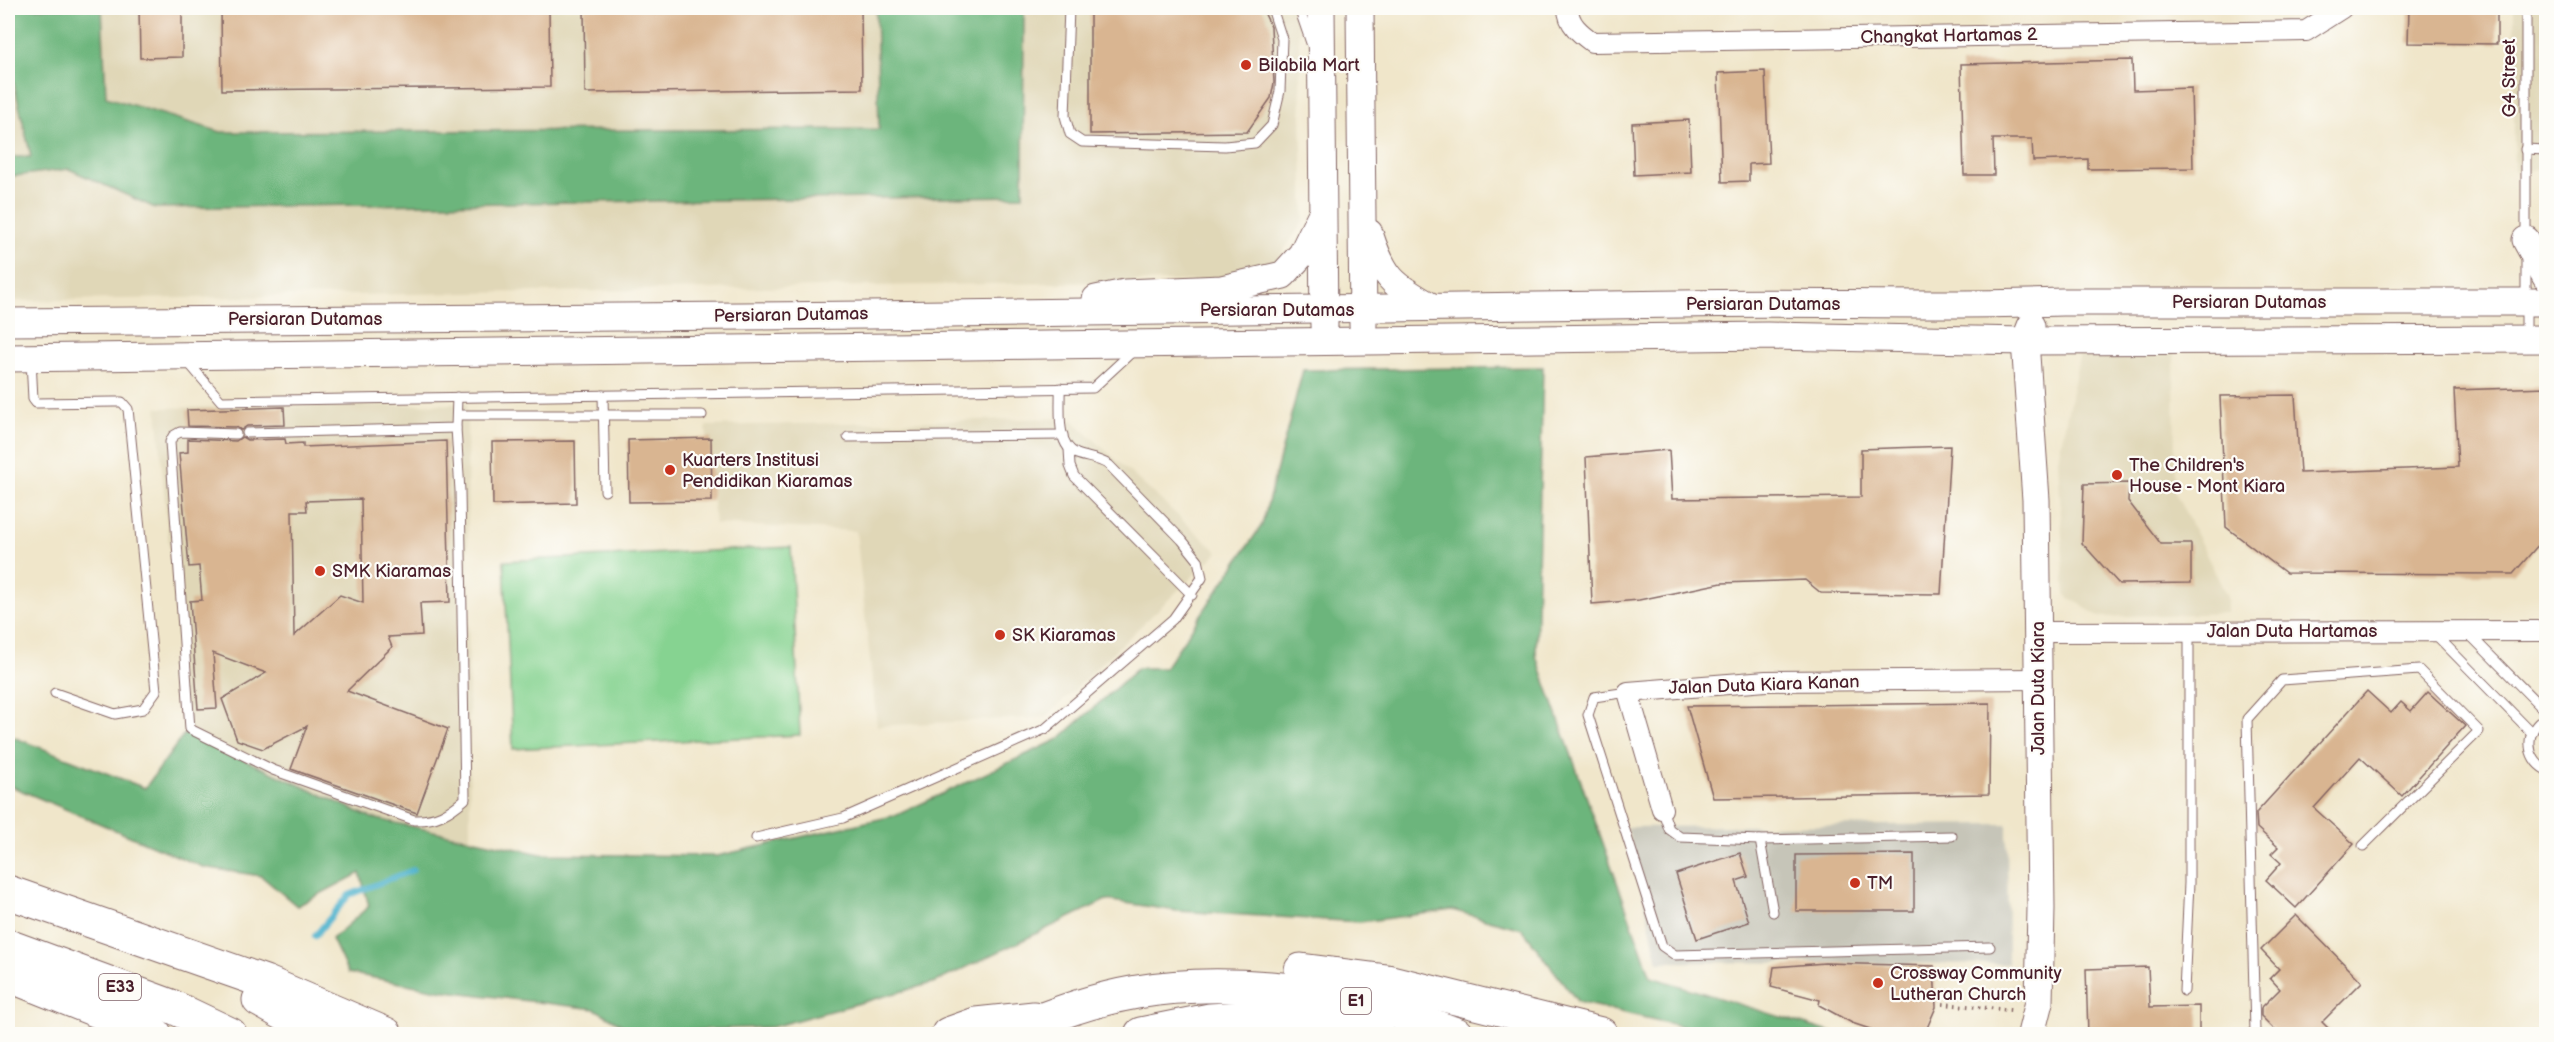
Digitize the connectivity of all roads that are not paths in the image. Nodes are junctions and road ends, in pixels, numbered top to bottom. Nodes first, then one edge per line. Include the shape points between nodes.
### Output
1 (1069, 8) edge
2 (1272, 8) edge
3 (1299, 8) edge
4 (1321, 8) edge
5 (1360, 8) edge
6 (1568, 8) edge
7 (2342, 8) edge
8 (2526, 8) edge
9 (1321, 74) junction
10 (2525, 149) junction
11 (2547, 150) edge
12 (1323, 211) junction
13 (1362, 212) junction
14 (2526, 240) junction
15 (2547, 277) edge
16 (2062, 302) junction
17 (2536, 302) edge
18 (1986, 305) junction
19 (1363, 309) junction
20 (1435, 309) junction
21 (1324, 310) junction
22 (1030, 313) junction
23 (8, 322) edge
24 (2536, 338) edge
25 (1363, 341) junction
26 (2025, 341) junction
27 (1324, 342) junction
28 (1139, 345) junction
29 (183, 356) junction
30 (19, 358) edge
31 (1060, 388) junction
32 (603, 395) junction
33 (457, 397) junction
34 (457, 415) junction
35 (602, 415) junction
36 (702, 415) dead end
37 (456, 428) junction
38 (236, 434) dead end
39 (247, 434) dead end
40 (1063, 435) junction
41 (848, 437) dead end
42 (1069, 449) junction
43 (604, 490) dead end
44 (1192, 595) junction
45 (2431, 630) junction
46 (2465, 630) junction
47 (2189, 631) junction
48 (2547, 631) edge
49 (2038, 632) junction
50 (2030, 679) junction
51 (1628, 692) junction
52 (55, 693) dead end
53 (2547, 712) edge
54 (2547, 718) edge
55 (2532, 733) junction
56 (2547, 770) edge
57 (1662, 809) joint
58 (1953, 837) dead end
59 (756, 838) dead end
60 (1760, 840) junction
61 (2363, 846) dead end
62 (8, 892) edge
63 (1773, 912) dead end
64 (8, 946) edge
65 (1990, 947) dead end
66 (188, 957) junction
67 (8, 975) edge
68 (1251, 986) junction
69 (2184, 991) dead end
70 (1047, 1017) junction
71 (155, 1035) edge
72 (230, 1035) edge
73 (320, 1035) edge
74 (386, 1035) edge
75 (948, 1035) edge
76 (1008, 1035) edge
77 (1141, 1035) edge
78 (1444, 1035) edge
79 (1456, 1035) edge
80 (1601, 1035) edge
81 (2031, 1035) edge
82 (2258, 1035) edge

1 - 2 lane via 1065,116 1070,134 1082,142 1225,146 1255,142 1272,125 1280,91 1282,39
3 - 9 lane
4 - 9 street
5 - 13 street
6 - 7 street, Changkat Hartamas 2 via 1577,31 1592,42 2306,31
8 - 10 lane, G4 Street
9 - 12 street
10 - 11 lane
10 - 14 lane, G4 Street
12 - 21 street
12 - 22 street via 1302,254 1283,275 1222,289 1125,293
13 - 19 street
13 - 20 street via 1379,264 1400,290
14 - 15 street
14 - 17 lane, G4 Street
16 - 17 street, Persiaran Dutamas
16 - 18 street, Persiaran Dutamas
16 - 26 street via 2032,322
17 - 24 lane, G4 Street
18 - 20 street, Persiaran Dutamas via 1754,302
18 - 26 street via 2003,314
19 - 20 street, Persiaran Dutamas
19 - 21 street, Persiaran Dutamas
19 - 25 street
21 - 22 street, Persiaran Dutamas
21 - 27 street
22 - 23 street, Persiaran Dutamas
24 - 26 street, Persiaran Dutamas
25 - 26 street, Persiaran Dutamas via 1767,336
25 - 27 street, Persiaran Dutamas
26 - 49 street, Jalan Duta Kiara via 2036,500
27 - 28 street, Persiaran Dutamas
28 - 29 street, Persiaran Dutamas
28 - 31 lane via 1093,388
29 - 30 street, Persiaran Dutamas
29 - 33 lane via 222,401
30 - 52 lane via 36,403 122,402 128,409 156,690 143,709 115,714
31 - 32 lane
31 - 40 lane
32 - 33 lane
32 - 35 lane
33 - 34 lane
34 - 35 lane
34 - 37 lane
35 - 36 lane
35 - 43 lane
37 - 38 lane via 465,799 442,817 423,820 273,770 190,729 170,442 180,432
37 - 39 lane
40 - 41 lane
40 - 42 lane
42 - 44 lane via 1074,476
42 - 44 lane via 1109,465 1182,540 1202,571
44 - 59 lane via 1173,619 1045,729 843,818
45 - 46 street, Jalan Duta Hartamas
45 - 47 street, Jalan Duta Hartamas
45 - 55 lane
46 - 48 street, Jalan Duta Hartamas
46 - 53 lane
47 - 49 street, Jalan Duta Hartamas
47 - 69 lane via 2189,883
49 - 50 street, Jalan Duta Kiara
50 - 51 street, Jalan Duta Kiara Kanan via 1766,681
50 - 81 street, Jalan Duta Kiara via 2039,1002
51 - 57 street
51 - 65 lane via 1594,697 1588,715 1662,945 1675,955
54 - 55 lane
55 - 56 lane via 2531,755
57 - 60 lane via 1669,829 1680,837
58 - 60 lane
60 - 63 lane
61 - 82 lane via 2479,731 2419,670 2282,680 2247,719
62 - 66 highway
64 - 72 highway, E33 via 171,1006
66 - 73 highway
66 - 74 highway via 265,982
67 - 71 highway, E33
68 - 70 highway, E1 via 1161,987 1105,997
68 - 79 highway, E1 via 1305,991 1373,1005
68 - 80 highway via 1303,970 1376,980
70 - 75 highway via 976,1024
70 - 76 highway
77 - 78 highway via 1210,1020 1295,1015

